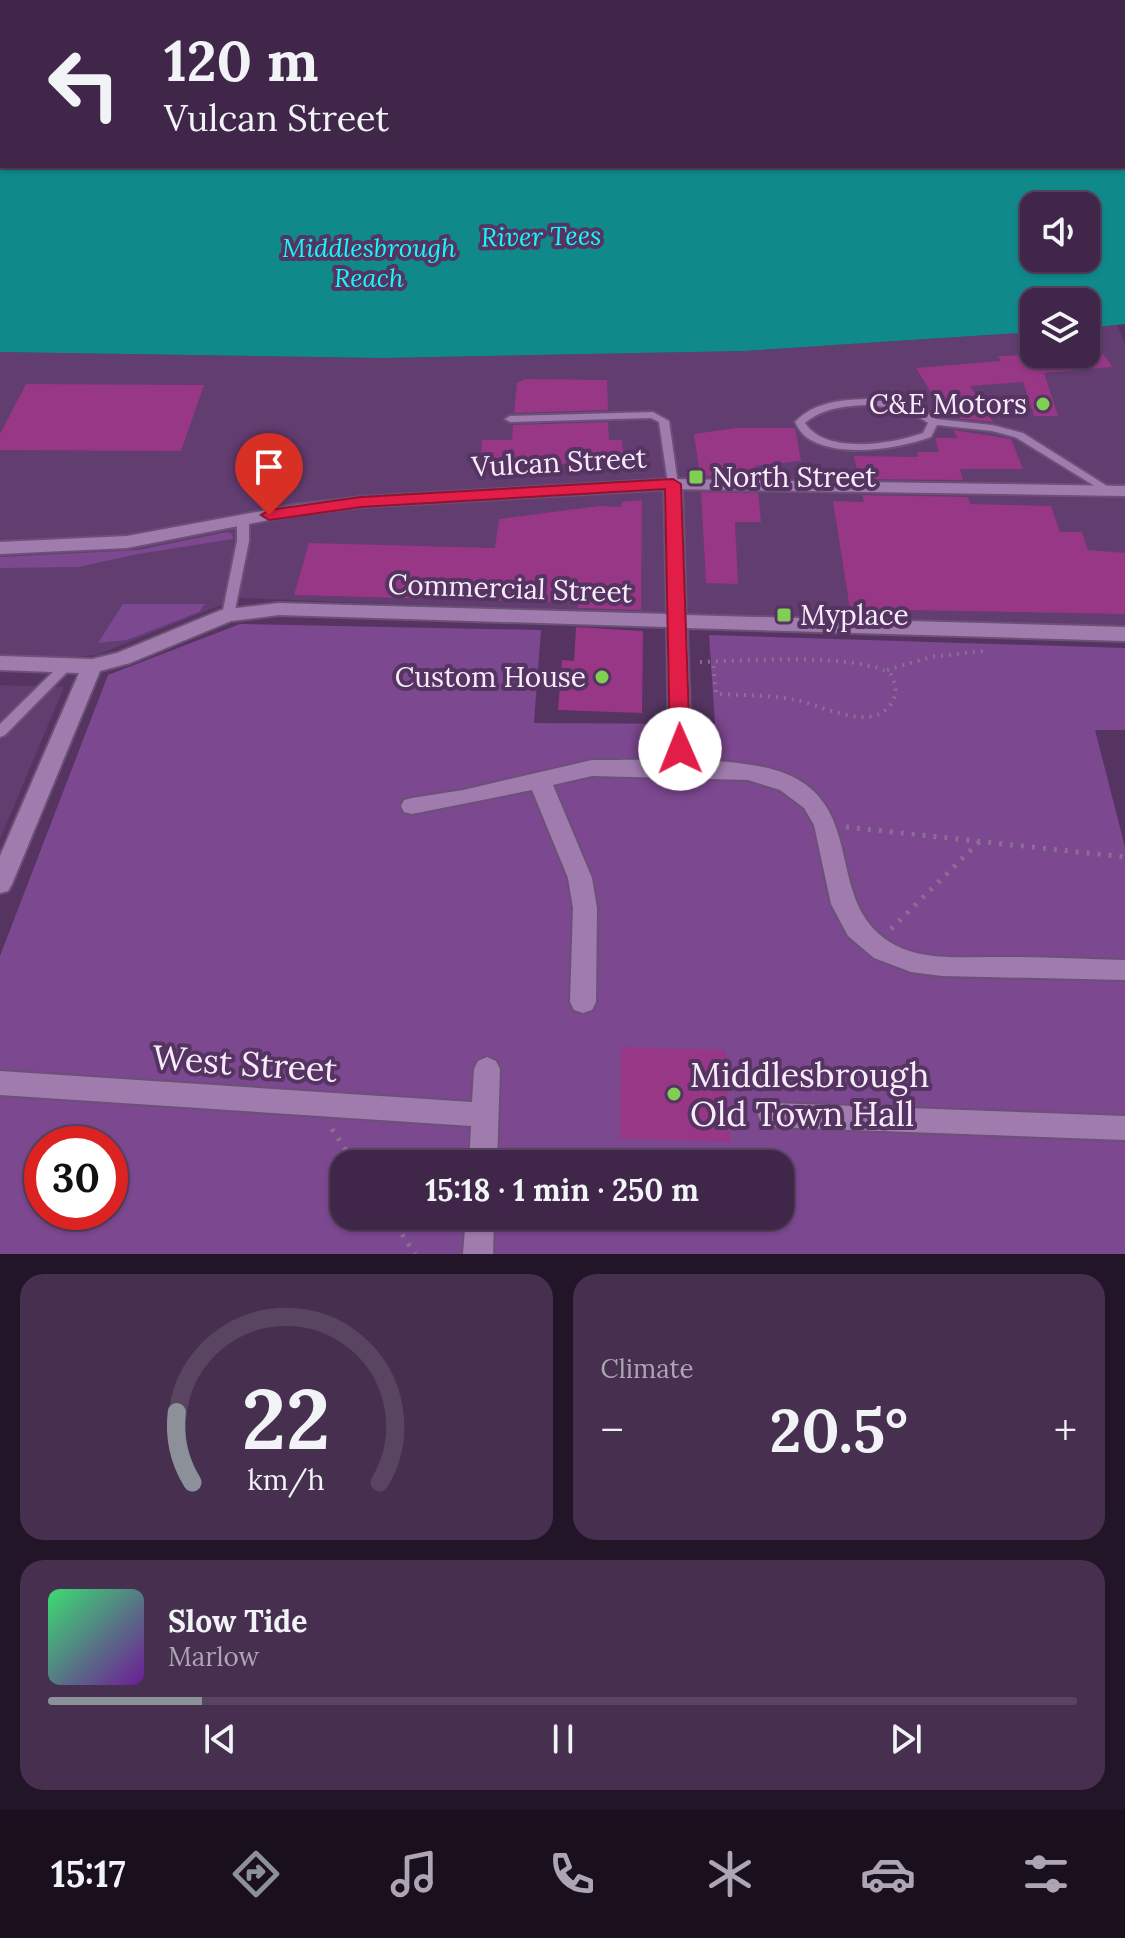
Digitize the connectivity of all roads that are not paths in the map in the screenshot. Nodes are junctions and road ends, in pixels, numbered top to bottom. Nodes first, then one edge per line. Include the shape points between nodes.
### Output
1 (510, 419) dead end
2 (933, 422) junction
3 (673, 484) junction
4 (1118, 491) edge
5 (243, 519) junction
6 (0, 548) edge
7 (228, 615) junction
8 (677, 621) junction
9 (1125, 634) edge
10 (0, 663) edge
11 (67, 665) junction
12 (92, 666) junction
13 (0, 732) edge
14 (680, 749) dead end
15 (540, 781) junction
16 (412, 806) dead end
17 (0, 884) edge
18 (1125, 970) edge
19 (583, 1002) dead end
20 (487, 1069) dead end
21 (0, 1083) edge
22 (485, 1115) junction
23 (772, 1115) dead end
24 (1125, 1128) edge
25 (484, 1150) edge
26 (479, 1230) edge
27 (478, 1254) edge

1 - 3 lane via 653,415 664,421
2 - 2 lane via 927,435 892,445 818,443 802,431 800,422 817,409 859,403 913,408
2 - 4 lane via 1019,435
3 - 4 street, Vulcan Street
3 - 5 street, Vulcan Street via 361,502
3 - 8 street
5 - 6 street, Vulcan Street via 127,542
5 - 7 lane
7 - 8 street, Commercial Street via 279,609
7 - 12 street, Commercial Street
8 - 9 street, Commercial Street
8 - 14 street
10 - 11 street, Commercial Street
11 - 12 street, Commercial Street
11 - 13 lane
12 - 17 street
15 - 16 street
15 - 18 street via 592,768 772,776 798,787 815,805 827,825 838,893 848,917 865,939 885,952 921,964
15 - 19 street via 580,878 585,908
20 - 22 street
21 - 22 street, West Street
22 - 25 street
23 - 24 street
26 - 27 street

